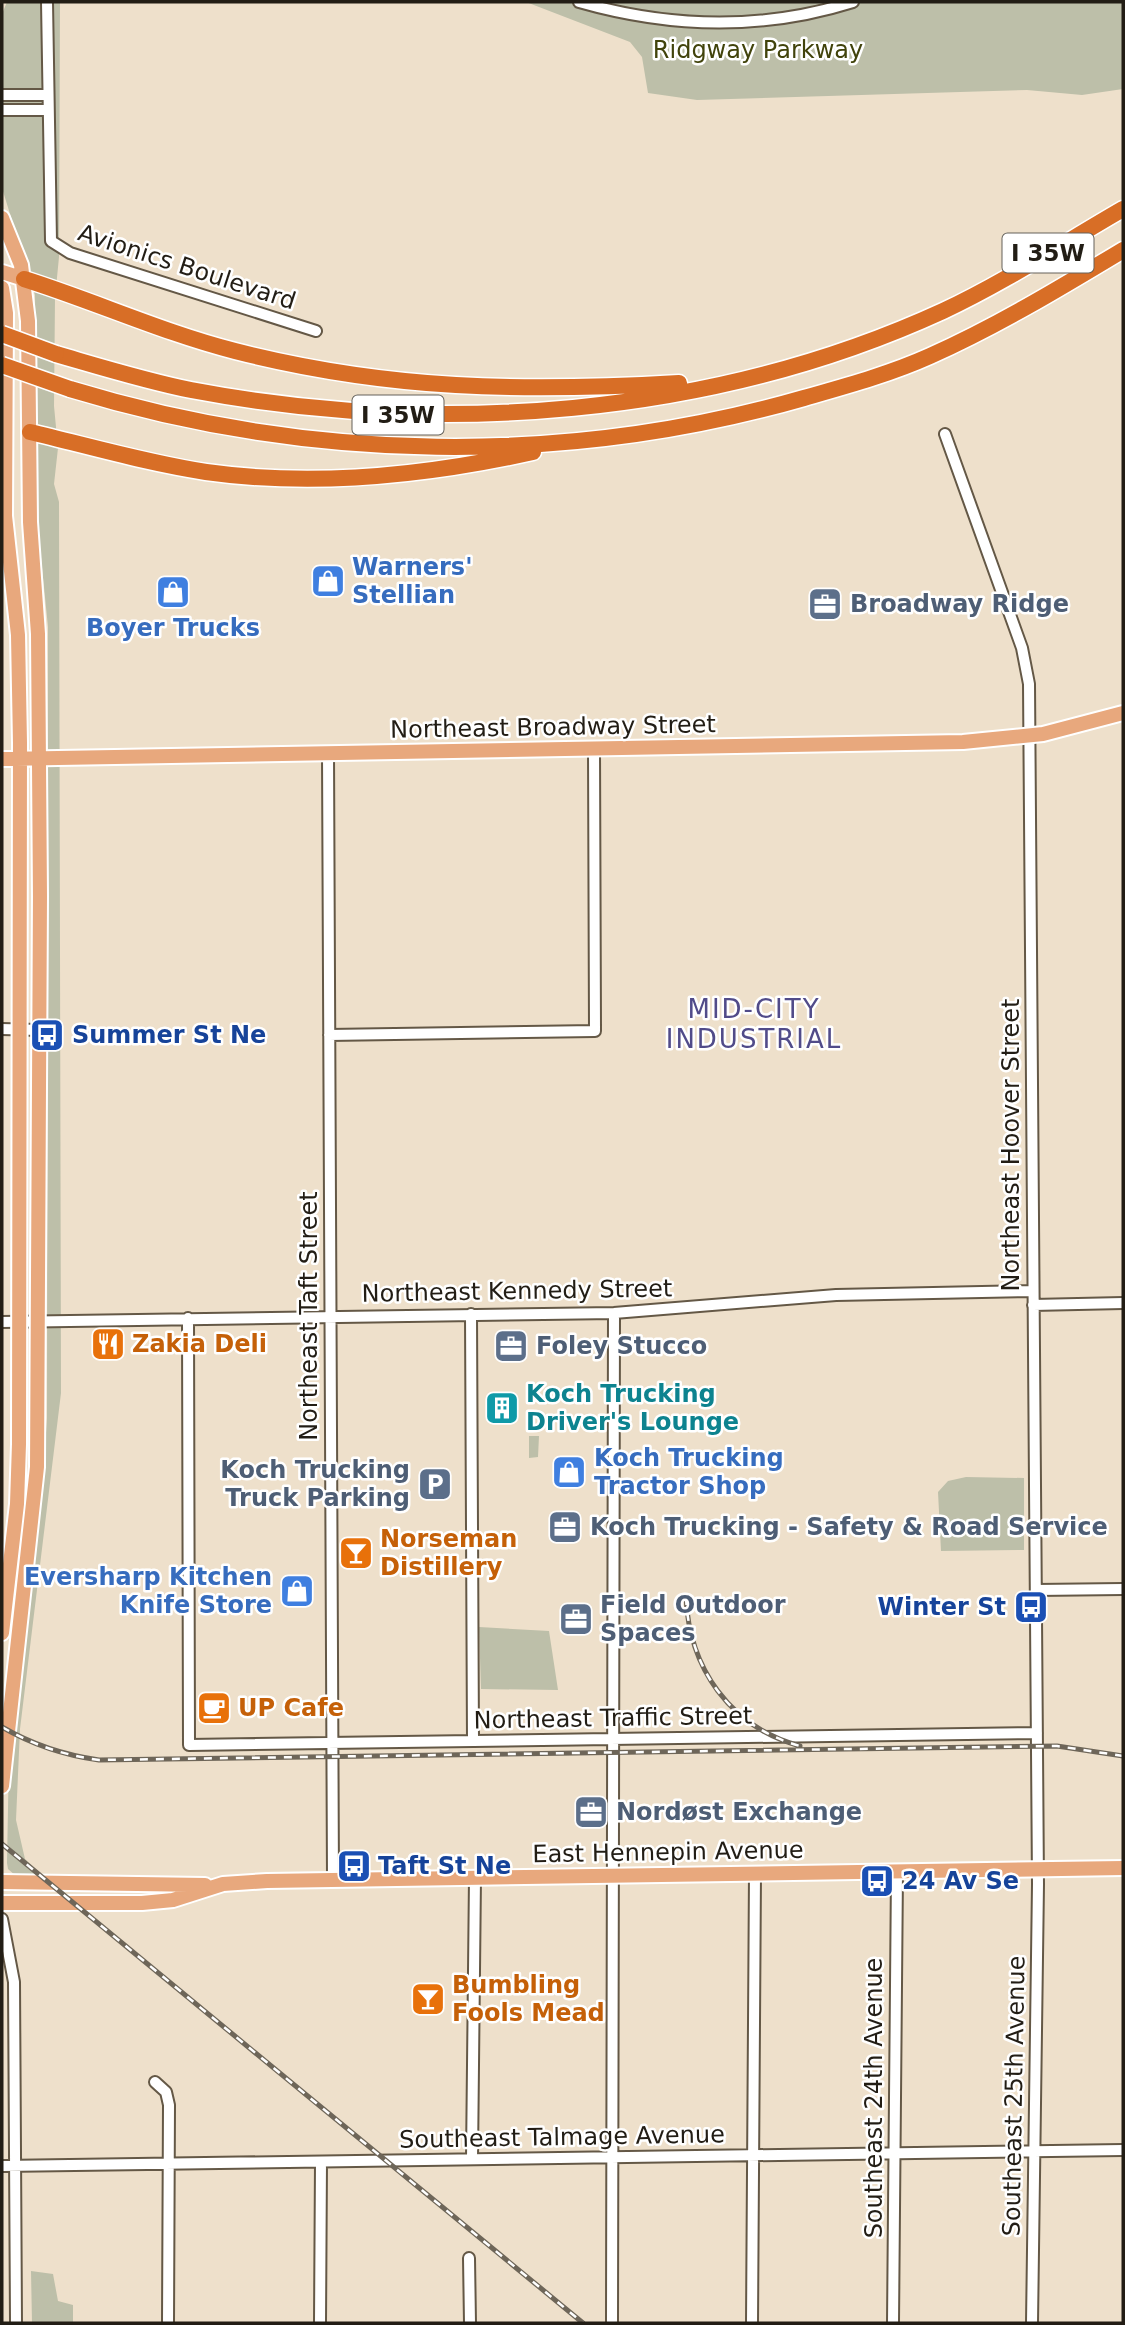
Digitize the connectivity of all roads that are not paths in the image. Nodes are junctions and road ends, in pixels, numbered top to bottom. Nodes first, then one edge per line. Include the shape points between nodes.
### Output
1 (47, 2) edge
2 (579, 2) edge
3 (853, 2) edge
4 (2, 95) edge
5 (47, 95) junction
6 (2, 110) edge
7 (47, 110) junction
8 (1123, 198) edge
9 (1123, 209) edge
10 (2, 218) edge
11 (1123, 252) edge
12 (2, 272) edge
13 (24, 279) junction
14 (2, 288) edge
15 (973, 296) junction
16 (316, 331) dead end
17 (2, 334) edge
18 (2, 365) edge
19 (744, 377) junction
20 (2, 426) edge
21 (30, 432) junction
22 (945, 434) dead end
23 (580, 442) junction
24 (1123, 707) edge
25 (1123, 713) edge
26 (1102, 718) junction
27 (1030, 736) junction
28 (594, 748) junction
29 (328, 753) junction
30 (19, 758) junction
31 (38, 758) junction
32 (2, 759) edge
33 (2, 1029) edge
34 (19, 1030) junction
35 (40, 1030) junction
36 (329, 1035) junction
37 (1033, 1291) junction
38 (1123, 1303) edge
39 (1033, 1305) junction
40 (614, 1313) junction
41 (471, 1314) junction
42 (329, 1316) junction
43 (188, 1318) junction
44 (20, 1321) junction
45 (37, 1321) junction
46 (2, 1322) edge
47 (1123, 1589) edge
48 (1036, 1590) junction
49 (2, 1633) edge
50 (1037, 1733) junction
51 (614, 1739) junction
52 (473, 1741) junction
53 (331, 1743) junction
54 (2, 1786) edge
55 (1123, 1868) edge
56 (1038, 1869) junction
57 (897, 1872) junction
58 (755, 1873) junction
59 (614, 1875) junction
60 (475, 1877) junction
61 (333, 1880) junction
62 (2, 1882) edge
63 (213, 1886) junction
64 (2, 1903) edge
65 (2, 1919) edge
66 (155, 2082) dead end
67 (1123, 2150) edge
68 (1034, 2152) junction
69 (894, 2154) junction
70 (754, 2155) junction
71 (614, 2157) junction
72 (472, 2159) junction
73 (169, 2162) junction
74 (321, 2162) junction
75 (2, 2166) edge
76 (14, 2166) junction
77 (469, 2258) dead end
78 (16, 2323) edge
79 (168, 2323) edge
80 (320, 2323) edge
81 (470, 2323) edge
82 (612, 2323) edge
83 (752, 2323) edge
84 (893, 2323) edge
85 (1032, 2323) edge

1 - 5 street, Avionics Boulevard
2 - 3 street via 644,18 699,24 764,21
4 - 5 street
5 - 7 street, Avionics Boulevard
6 - 7 street
7 - 16 street, Avionics Boulevard via 51,241 70,253
8 - 15 highway
9 - 15 highway, I 35W
10 - 13 main road
11 - 23 highway, I 35W via 982,332 874,377 720,420
12 - 13 main road
13 - 19 highway via 233,351 353,377 479,388 546,388
13 - 21 main road
14 - 20 main road via 6,313
15 - 19 highway, I 35W via 859,345
17 - 19 highway, I 35W, bridge via 56,354 192,390 384,414 453,416 555,410
18 - 23 highway, I 35W, bridge via 70,389 191,421 325,442 396,447
20 - 21 main road
20 - 30 main road via 5,528 18,635
21 - 23 highway via 209,472 307,478 478,464
21 - 31 main road
22 - 27 street, Northeast Hoover Street via 1022,648 1029,684
24 - 26 main road, Northeast Broadway Street
25 - 26 main road, Northeast Broadway Street
26 - 27 main road, Northeast Broadway Street
27 - 28 main road, Northeast Broadway Street via 934,743
27 - 37 street, Northeast Hoover Street
28 - 29 main road, Northeast Broadway Street
28 - 36 street via 595,1031
29 - 31 main road, Northeast Broadway Street
29 - 36 street, Northeast Taft Street
30 - 31 main road, Northeast Broadway Street
30 - 32 main road, Northeast Broadway Street
30 - 34 main road
31 - 35 main road
33 - 34 street
34 - 35 street
34 - 44 main road
35 - 45 main road
36 - 42 street, Northeast Taft Street
37 - 39 street, Northeast Hoover Street
37 - 40 street, Northeast Kennedy Street via 836,1295
38 - 39 street
39 - 48 street, Northeast Hoover Street
40 - 41 street, Northeast Kennedy Street
40 - 51 street
41 - 42 street, Northeast Kennedy Street
41 - 52 street
42 - 43 street, Northeast Kennedy Street
42 - 53 street, Northeast Taft Street
43 - 45 street, Northeast Kennedy Street
43 - 53 street, Northeast Traffic Street via 189,1745
44 - 45 street, Northeast Kennedy Street
44 - 46 street, Northeast Kennedy Street
44 - 49 main road via 18,1504
45 - 54 main road via 36,1494
47 - 48 street
48 - 50 street, Northeast Hoover Street
50 - 51 street, Northeast Traffic Street
50 - 56 street, Northeast Hoover Street
51 - 52 street, Northeast Traffic Street
51 - 59 street
52 - 53 street, Northeast Traffic Street
53 - 61 street, Northeast Taft Street
55 - 56 main road, East Hennepin Avenue
56 - 57 main road, East Hennepin Avenue
56 - 68 street, Southeast 25th Avenue
57 - 58 main road, East Hennepin Avenue
57 - 69 street, Southeast 24th Avenue
58 - 59 main road, East Hennepin Avenue
58 - 70 street
59 - 60 main road, East Hennepin Avenue
59 - 71 street
60 - 61 main road, East Hennepin Avenue
60 - 72 street
61 - 63 main road, East Hennepin Avenue
62 - 63 main road, East Hennepin Avenue
63 - 64 main road, East Hennepin Avenue via 173,1900 142,1903
65 - 76 street via 15,1982
66 - 73 street via 166,2092 169,2105
67 - 68 street, Southeast Talmage Avenue
68 - 69 street, Southeast Talmage Avenue
68 - 85 street, Southeast 25th Avenue
69 - 70 street, Southeast Talmage Avenue
69 - 84 street, Southeast 24th Avenue
70 - 71 street, Southeast Talmage Avenue
70 - 83 street
71 - 72 street, Southeast Talmage Avenue
71 - 82 street
72 - 74 street, Southeast Talmage Avenue
73 - 74 street, Southeast Talmage Avenue
73 - 76 street, Southeast Talmage Avenue
73 - 79 street
74 - 80 street
75 - 76 street, Southeast Talmage Avenue
76 - 78 street
77 - 81 street

